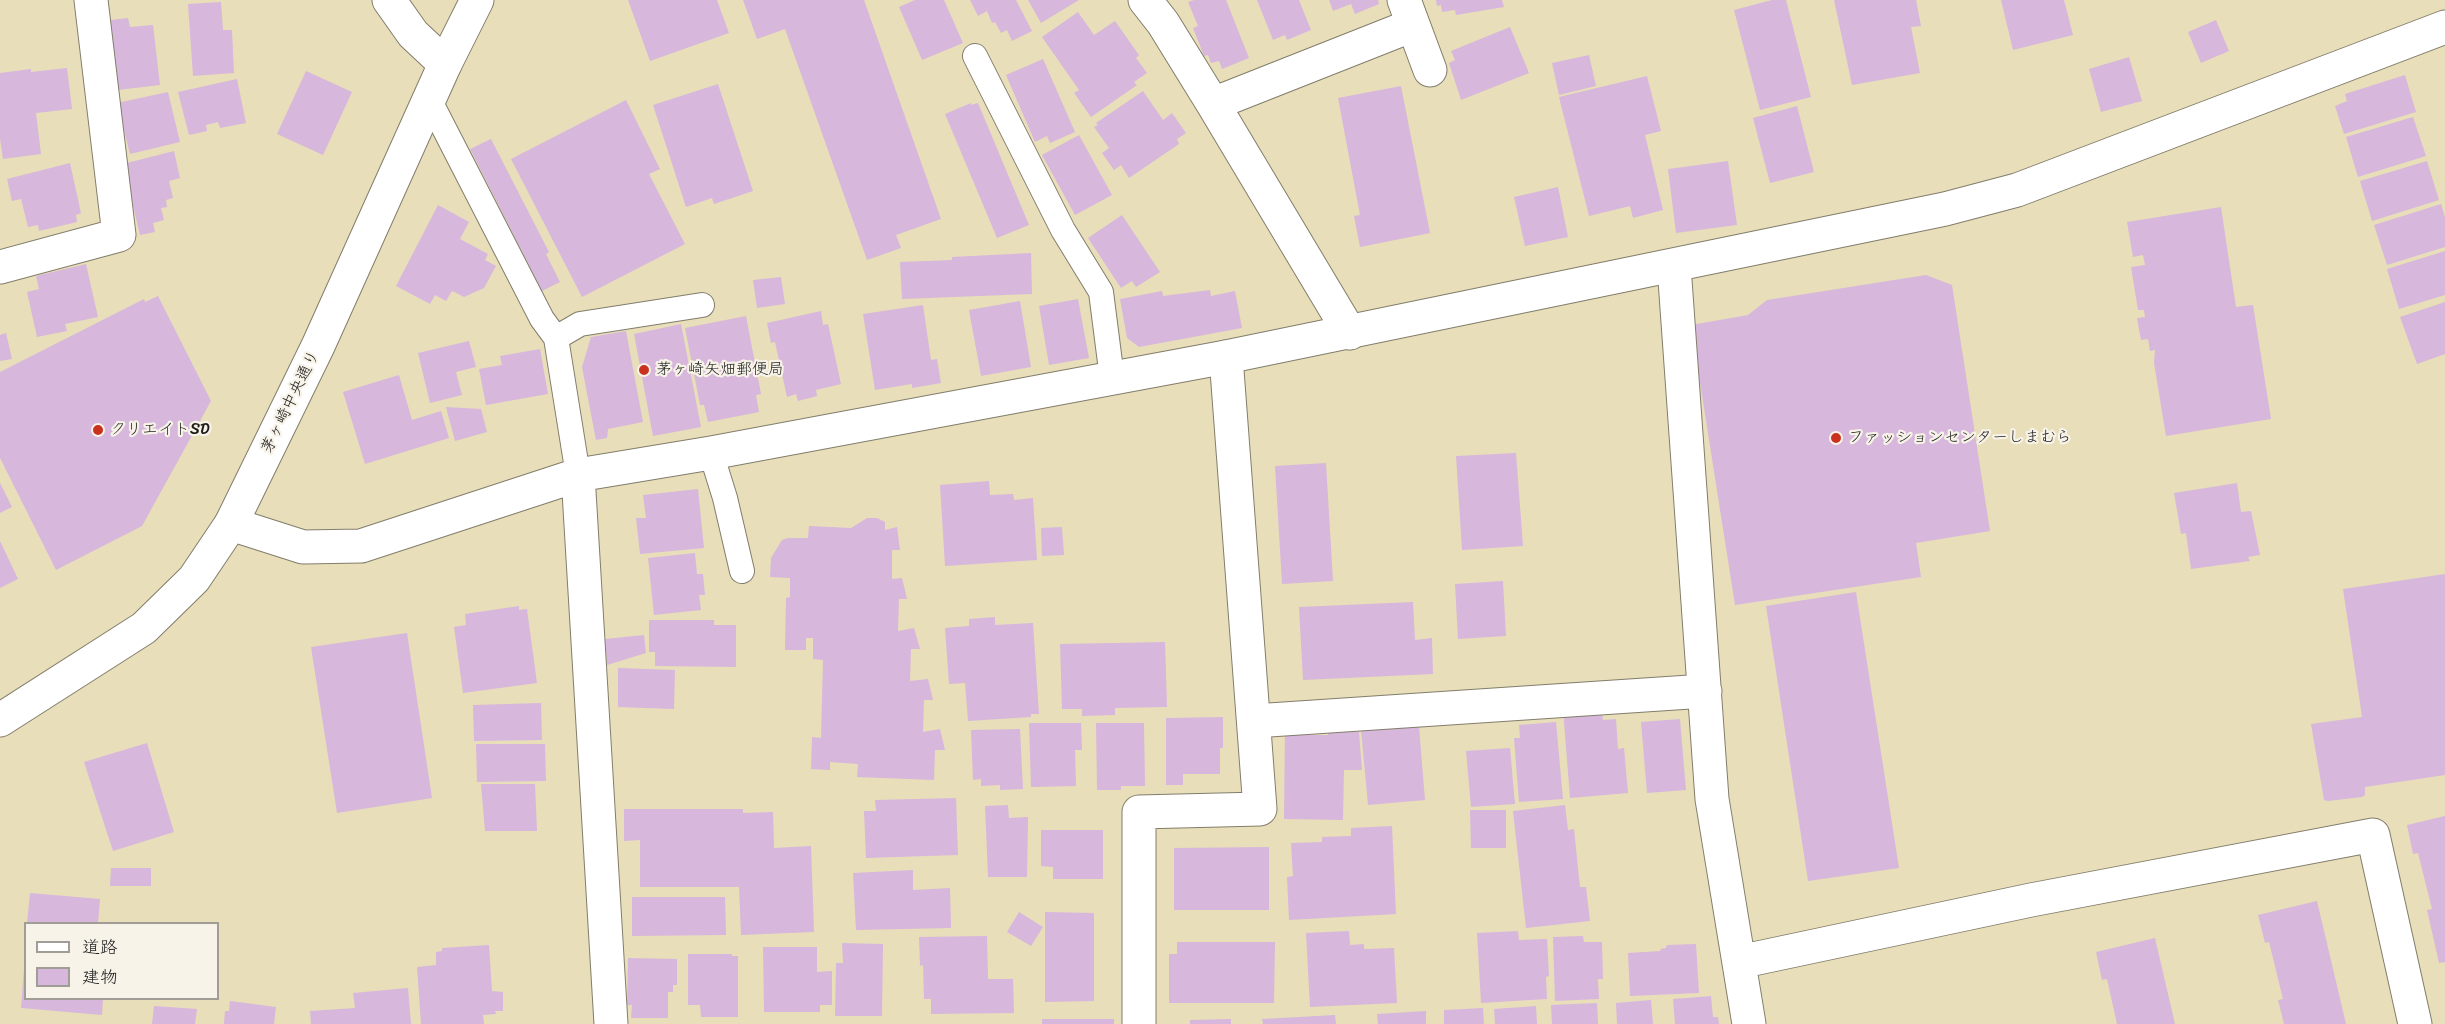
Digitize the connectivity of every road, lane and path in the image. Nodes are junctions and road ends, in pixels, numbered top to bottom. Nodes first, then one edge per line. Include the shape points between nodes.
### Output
1 (91, 0) edge
2 (389, 0) edge
3 (477, 0) edge
4 (1145, 0) edge
5 (1408, 13) edge
6 (2445, 27) edge
7 (975, 56) dead end
8 (445, 64) junction
9 (1430, 70) dead end
10 (429, 99) junction
11 (1213, 104) junction
12 (1674, 266) junction
13 (0, 267) edge
14 (702, 305) dead end
15 (1350, 333) junction
16 (556, 338) junction
17 (1226, 357) junction
18 (1112, 378) junction
19 (711, 453) junction
20 (578, 475) junction
21 (231, 524) junction
22 (742, 571) dead end
23 (1705, 691) junction
24 (0, 720) edge
25 (1254, 721) junction
26 (1739, 962) junction
27 (611, 1024) edge
28 (1139, 1024) edge
29 (1749, 1024) edge
30 (2415, 1024) edge

1 - 13 street via 119,235
2 - 8 street via 413,34
3 - 8 street, 茅ヶ崎中央通り
4 - 11 street via 1163,22
5 - 9 street
5 - 11 street
6 - 12 street via 2018,190
7 - 18 lane via 1063,230 1101,292
8 - 10 street, 茅ヶ崎中央通り
10 - 16 lane via 542,319
10 - 21 street, 茅ヶ崎中央通り via 318,346
11 - 15 street
12 - 15 street
12 - 23 street
14 - 16 lane via 580,324
15 - 17 street
16 - 20 lane
17 - 18 street
17 - 25 street
18 - 19 street
19 - 20 street
19 - 22 lane
20 - 21 street via 361,546 303,547
20 - 27 street
21 - 24 street, 茅ヶ崎中央通り via 194,579 144,628
23 - 25 street
23 - 26 street via 1712,799
25 - 28 street via 1260,809 1139,812
26 - 29 street
26 - 30 street via 2031,900 2373,835

